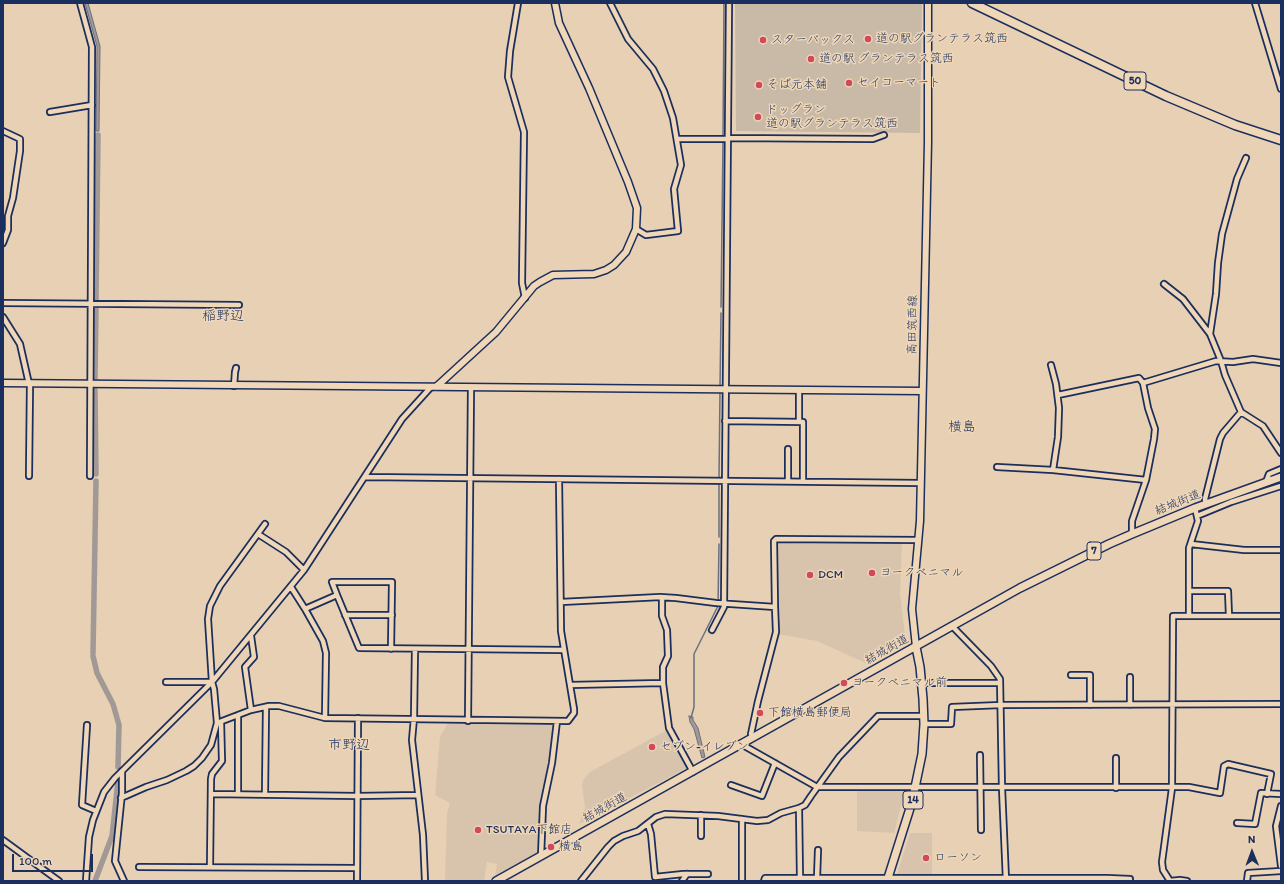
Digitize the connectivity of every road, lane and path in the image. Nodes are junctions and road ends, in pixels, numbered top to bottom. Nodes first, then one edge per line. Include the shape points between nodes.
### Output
1 (80, 3) edge
2 (518, 3) edge
3 (555, 3) edge
4 (610, 3) edge
5 (729, 3) edge
6 (928, 3) edge
7 (972, 3) edge
8 (1255, 3) edge
9 (1281, 89) edge
10 (92, 105) junction
11 (50, 112) dead end
12 (3, 131) edge
13 (884, 135) dead end
14 (677, 139) junction
15 (725, 139) junction
16 (1281, 140) edge
17 (1246, 158) dead end
18 (636, 229) junction
19 (3, 243) edge
20 (1164, 284) dead end
21 (525, 298) junction
22 (3, 303) edge
23 (90, 305) junction
24 (239, 305) dead end
25 (3, 317) edge
26 (1210, 334) junction
27 (1221, 361) junction
28 (1281, 363) edge
29 (1051, 365) dead end
30 (236, 368) dead end
31 (1143, 382) junction
32 (3, 383) edge
33 (29, 384) junction
34 (90, 384) junction
35 (234, 386) junction
36 (433, 387) junction
37 (471, 387) junction
38 (722, 390) junction
39 (799, 390) junction
40 (922, 391) junction
41 (1058, 395) junction
42 (1241, 412) junction
43 (725, 421) junction
44 (799, 422) junction
45 (788, 449) dead end
46 (1281, 453) edge
47 (997, 467) dead end
48 (1281, 469) edge
49 (1053, 470) junction
50 (29, 476) dead end
51 (90, 476) dead end
52 (1281, 476) edge
53 (365, 477) junction
54 (469, 479) junction
55 (559, 479) junction
56 (1146, 480) junction
57 (724, 481) junction
58 (788, 481) junction
59 (803, 481) junction
60 (1266, 482) junction
61 (920, 483) junction
62 (1281, 486) edge
63 (1230, 499) junction
64 (1206, 504) junction
65 (1195, 508) junction
66 (1197, 516) junction
67 (265, 524) dead end
68 (258, 534) junction
69 (1132, 534) junction
70 (918, 540) junction
71 (1191, 544) junction
72 (1281, 550) edge
73 (304, 570) junction
74 (291, 587) junction
75 (1189, 592) junction
76 (337, 595) junction
77 (662, 598) junction
78 (561, 602) junction
79 (720, 604) junction
80 (775, 606) junction
81 (305, 608) junction
82 (345, 615) junction
83 (392, 615) junction
84 (1189, 616) junction
85 (1229, 616) junction
86 (1281, 616) edge
87 (952, 626) junction
88 (712, 630) dead end
89 (251, 636) junction
90 (916, 647) junction
91 (391, 649) junction
92 (415, 649) junction
93 (468, 650) junction
94 (564, 650) junction
95 (1071, 675) dead end
96 (1130, 677) dead end
97 (166, 682) dead end
98 (212, 682) junction
99 (664, 683) junction
100 (922, 683) junction
101 (1000, 683) junction
102 (570, 685) junction
103 (1281, 704) edge
104 (1001, 705) junction
105 (1090, 705) junction
106 (1130, 705) junction
107 (1172, 706) junction
108 (266, 707) junction
109 (251, 710) junction
110 (238, 715) junction
111 (924, 716) junction
112 (325, 718) junction
113 (358, 718) junction
114 (414, 718) junction
115 (468, 721) junction
116 (557, 721) junction
117 (219, 723) junction
118 (924, 724) junction
119 (87, 725) dead end
120 (752, 738) junction
121 (741, 744) junction
122 (980, 755) dead end
123 (1116, 758) dead end
124 (775, 763) junction
125 (122, 771) junction
126 (693, 772) junction
127 (731, 785) dead end
128 (817, 787) junction
129 (916, 788) junction
130 (981, 788) junction
131 (1002, 788) junction
132 (1116, 788) junction
133 (1172, 788) junction
134 (211, 794) junction
135 (238, 794) junction
136 (265, 794) junction
137 (1267, 794) junction
138 (1281, 794) edge
139 (418, 795) junction
140 (357, 796) junction
141 (121, 798) junction
142 (1281, 806) edge
143 (799, 808) junction
144 (96, 811) junction
145 (701, 815) junction
146 (742, 819) junction
147 (1237, 823) dead end
148 (648, 824) junction
149 (981, 830) dead end
150 (701, 836) dead end
151 (3, 840) edge
152 (818, 850) dead end
153 (540, 856) junction
154 (1281, 866) edge
155 (139, 867) dead end
156 (210, 867) junction
157 (356, 868) junction
158 (1281, 871) edge
159 (687, 874) junction
160 (800, 878) junction
161 (817, 878) junction
162 (888, 880) edge
163 (1006, 880) edge
164 (1107, 880) edge
165 (1130, 880) dead end
166 (59, 881) edge
167 (86, 881) edge
168 (124, 881) edge
169 (357, 881) edge
170 (425, 881) edge
171 (496, 881) edge
172 (581, 881) edge
173 (682, 881) edge
174 (706, 881) edge
175 (742, 881) edge
176 (764, 881) edge
177 (1170, 881) edge
178 (1187, 881) edge
179 (1247, 881) edge

1 - 10 street via 92,47
2 - 21 street via 508,77 524,132 522,283
3 - 18 street via 559,23 628,182 636,208
4 - 14 street via 628,39 653,69 664,90
5 - 15 street
6 - 40 street, 高田筑西線 via 928,138
7 - 16 highway, 50 via 1166,96 1234,125
8 - 9 street
10 - 11 street
10 - 23 street
12 - 19 street via 20,138 8,230
13 - 15 street via 873,139
14 - 15 street
14 - 18 street via 681,164 674,190 678,231 646,235
15 - 38 street
17 - 26 street via 1237,179 1222,234
18 - 21 street via 626,252 614,265 594,274 559,274 547,278 534,286
20 - 26 street via 1188,304
21 - 36 street via 496,332
22 - 23 street
23 - 24 street
23 - 34 street
25 - 33 street via 20,344
26 - 27 street
27 - 28 street via 1233,362 1253,358
27 - 31 street
27 - 42 street
29 - 41 street
30 - 35 street
31 - 41 street via 1139,378
31 - 56 street via 1155,429
32 - 33 street
33 - 34 street
33 - 50 street
34 - 35 street
34 - 51 street
35 - 36 street
36 - 37 street
36 - 53 street via 402,419
37 - 38 street
37 - 54 street
38 - 39 street
38 - 43 street
39 - 40 street
39 - 44 street
40 - 61 street, 高田筑西線
41 - 49 street via 1058,437
42 - 46 street via 1263,426
42 - 64 street via 1220,439 1205,499
43 - 44 street
43 - 57 street
44 - 59 street via 804,424
45 - 58 street
47 - 49 street
48 - 60 street via 1269,474
49 - 56 street
52 - 60 main road, 結城街道 / 7
53 - 54 street
53 - 73 street
54 - 55 street
54 - 93 street
55 - 57 street
55 - 78 street
56 - 69 street via 1132,521
57 - 58 street
57 - 79 street
58 - 59 street
59 - 61 street
60 - 63 main road, 結城街道 / 7
61 - 70 street, 高田筑西線
62 - 63 street
63 - 64 main road, 結城街道 / 7
63 - 66 street
64 - 65 main road, 結城街道 / 7
65 - 66 street
65 - 69 main road, 結城街道 / 7
66 - 71 street via 1198,521
67 - 68 street
68 - 73 street via 286,552
68 - 98 street via 220,586 210,606 208,619
69 - 87 main road, 結城街道 / 7 via 1020,588
70 - 80 street via 776,539
70 - 90 street, 高田筑西線 via 912,608
71 - 72 street via 1244,550
71 - 75 street
73 - 74 street
74 - 81 street
74 - 89 street
75 - 84 street
75 - 85 street via 1228,591
76 - 81 street
76 - 82 street
76 - 83 street via 332,582 392,582
77 - 78 street
77 - 79 street
77 - 99 street via 668,656 663,667
78 - 94 street
79 - 80 street
79 - 88 street via 724,607
80 - 120 street via 776,632 758,701
81 - 112 street via 323,641 326,653
82 - 83 street
82 - 91 street via 359,648
83 - 91 street
84 - 85 street
84 - 107 street via 1173,616
85 - 86 street
87 - 90 main road, 結城街道 / 7
87 - 101 street via 991,666
89 - 98 street
89 - 109 street via 254,657 245,667
90 - 100 main road, 14
90 - 120 main road, 結城街道 / 7
91 - 92 street
92 - 93 street
92 - 114 street
93 - 94 street
93 - 115 street
94 - 102 street
95 - 105 street via 1090,675
96 - 106 street
97 - 98 street
98 - 117 street
98 - 125 street
99 - 102 street
99 - 126 street via 669,728
100 - 101 street
100 - 111 main road, 14
101 - 104 street
102 - 116 street via 574,713 568,721
103 - 107 street
104 - 105 street
104 - 118 street via 952,707 952,724
104 - 131 street
105 - 106 street
106 - 107 street
107 - 133 street
108 - 109 street
108 - 112 street via 278,706
108 - 136 street
109 - 110 street
110 - 117 street
110 - 135 street
111 - 118 main road, 14
111 - 128 street via 878,716 839,757
112 - 113 street
113 - 114 street
113 - 140 street
114 - 115 street
114 - 139 street via 412,740
115 - 116 street
116 - 153 street via 543,806
117 - 134 street via 223,756 211,777
117 - 141 street via 211,745 194,766
118 - 129 main road, 14
119 - 144 street via 82,805
120 - 121 main road, 結城街道 / 7
121 - 124 street
121 - 126 main road, 結城街道 / 7
122 - 130 street
123 - 132 street
124 - 127 street via 762,796
124 - 128 street
125 - 141 street
125 - 144 street via 104,792
126 - 153 main road, 結城街道 / 7
128 - 129 street
128 - 143 street
129 - 130 street
129 - 162 main road, 14
130 - 131 street
130 - 149 street
131 - 132 street
131 - 163 street
132 - 133 street
133 - 137 street via 1189,787 1220,793 1224,766 1228,764 1271,774
133 - 177 street via 1162,862 1163,870
134 - 135 street
134 - 156 street
135 - 136 street
136 - 140 street
137 - 138 street
137 - 147 street via 1260,793 1255,824
139 - 140 street
139 - 170 street
140 - 157 street
141 - 168 street via 114,861
142 - 154 street via 1276,826
143 - 146 street via 758,822
143 - 160 street
144 - 167 street via 89,837
145 - 146 street
145 - 148 street via 665,814
145 - 150 street
146 - 175 street
148 - 159 street via 655,877
148 - 172 street via 614,841
151 - 166 street
152 - 161 street
153 - 171 main road, 結城街道 / 7
155 - 156 street
156 - 157 street
157 - 169 street
158 - 179 street via 1248,873
159 - 173 street
159 - 174 street via 706,874
160 - 161 street
160 - 176 street via 765,878
161 - 162 street
162 - 163 street
163 - 164 street
164 - 165 street
177 - 178 street

